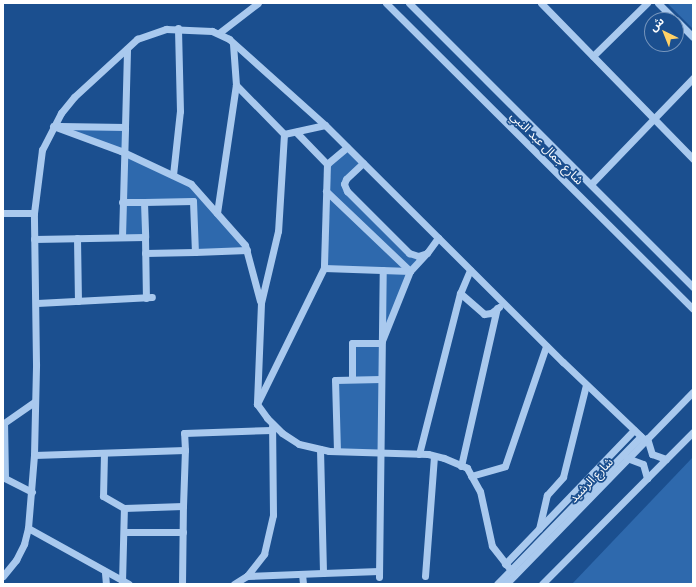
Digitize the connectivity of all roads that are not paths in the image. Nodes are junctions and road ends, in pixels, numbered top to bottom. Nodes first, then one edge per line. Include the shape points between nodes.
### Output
1 (258, 3) edge
2 (386, 3) edge
3 (409, 3) edge
4 (541, 3) edge
5 (647, 3) edge
6 (658, 3) edge
7 (668, 12) edge
8 (178, 28) junction
9 (684, 28) edge
10 (219, 33) junction
11 (693, 37) edge
12 (233, 44) junction
13 (126, 49) junction
14 (593, 56) junction
15 (693, 78) edge
16 (236, 85) junction
17 (654, 119) junction
18 (53, 126) junction
19 (325, 126) junction
20 (125, 127) junction
21 (296, 132) junction
22 (284, 134) junction
23 (347, 147) junction
24 (124, 152) junction
25 (692, 155) edge
26 (363, 163) junction
27 (327, 164) junction
28 (173, 175) junction
29 (591, 184) junction
30 (194, 187) junction
31 (326, 191) junction
32 (193, 201) junction
33 (122, 202) junction
34 (144, 202) junction
35 (3, 213) edge
36 (34, 213) junction
37 (217, 213) junction
38 (122, 237) junction
39 (145, 237) junction
40 (77, 238) junction
41 (438, 238) junction
42 (34, 239) junction
43 (247, 250) junction
44 (195, 252) junction
45 (145, 253) junction
46 (427, 253) junction
47 (324, 268) junction
48 (383, 270) junction
49 (470, 270) junction
50 (410, 271) junction
51 (692, 283) edge
52 (460, 293) junction
53 (78, 301) junction
54 (37, 303) junction
55 (261, 303) junction
56 (504, 303) junction
57 (498, 308) junction
58 (693, 308) edge
59 (381, 343) junction
60 (546, 346) junction
61 (352, 379) junction
62 (381, 379) junction
63 (586, 385) junction
64 (693, 392) edge
65 (34, 402) junction
66 (257, 404) junction
67 (272, 427) junction
68 (634, 430) junction
69 (693, 432) edge
70 (645, 438) junction
71 (320, 449) junction
72 (185, 450) junction
73 (337, 451) junction
74 (381, 452) junction
75 (104, 453) junction
76 (419, 454) junction
77 (34, 455) junction
78 (434, 456) junction
79 (627, 458) junction
80 (666, 459) junction
81 (461, 466) junction
82 (471, 476) junction
83 (647, 478) junction
84 (32, 492) junction
85 (183, 506) junction
86 (124, 508) junction
87 (28, 528) junction
88 (539, 530) junction
89 (124, 532) junction
90 (183, 532) junction
91 (505, 564) junction
92 (511, 570) junction
93 (105, 573) junction
94 (302, 574) junction
95 (323, 574) junction
96 (3, 576) edge
97 (247, 576) junction
98 (425, 576) dead end
99 (126, 583) edge
100 (106, 584) edge
101 (182, 584) edge
102 (234, 584) edge
103 (303, 584) edge
104 (497, 584) edge
105 (506, 584) edge
106 (542, 584) edge

1 - 10 street
2 - 58 street, شارع جمال عبد النبي
3 - 29 street, شارع جمال عبد النبي
4 - 14 street
5 - 14 street
6 - 7 street
8 - 10 street
8 - 13 street via 151,32
8 - 28 street via 180,112
9 - 11 street
10 - 12 street
12 - 16 street
12 - 19 street
13 - 18 street via 74,97
13 - 20 street
14 - 17 street
15 - 17 street
16 - 22 street
16 - 37 street
17 - 25 street
17 - 29 street
18 - 20 street
18 - 24 street
18 - 36 street via 42,150
19 - 21 street
19 - 23 street
20 - 24 street
21 - 22 street
21 - 27 street
22 - 55 street via 278,231
23 - 26 street
23 - 27 street
24 - 28 street
24 - 33 street
26 - 41 street
26 - 46 street via 346,178 344,184 347,191 409,253 418,256
27 - 31 street
28 - 30 street
29 - 51 street, شارع جمال عبد النبي
30 - 32 street
30 - 37 street
31 - 47 street
31 - 50 street
32 - 34 street
32 - 44 street
33 - 34 street
33 - 38 street
34 - 39 street
35 - 36 street
36 - 42 street
37 - 43 street
38 - 39 street
38 - 40 street
39 - 45 street
40 - 42 street
40 - 53 street
41 - 46 street
41 - 49 street
42 - 54 street
43 - 44 street
43 - 55 street
44 - 45 street
45 - 53 street via 149,298
46 - 50 street
47 - 48 street
47 - 66 street
48 - 50 street
48 - 59 street
49 - 52 street
49 - 56 street
50 - 59 street
52 - 57 street via 484,314
52 - 76 street
53 - 54 street
54 - 65 street
55 - 66 street
56 - 57 street
56 - 60 street
57 - 81 street
59 - 61 street via 352,343
59 - 62 street
60 - 63 street
60 - 82 street via 505,466
61 - 62 street
61 - 73 street via 335,380
62 - 74 street
63 - 68 street
63 - 88 street via 563,477 547,495
64 - 70 street, شارع الرشيد
65 - 77 street
65 - 84 street via 4,423 5,478
66 - 67 street
67 - 71 street via 299,444
67 - 72 street via 184,433
67 - 97 street via 273,515 264,554
68 - 70 street
68 - 88 street
69 - 80 street
70 - 79 street, شارع الرشيد
70 - 80 street via 652,454
70 - 92 street
71 - 73 street
71 - 95 street
72 - 75 street
72 - 85 street
73 - 74 street
74 - 76 street
74 - 95 street via 379,574
75 - 77 street
75 - 86 street via 103,496
76 - 78 street
77 - 84 street
78 - 81 street
78 - 98 street
79 - 83 street via 643,464
79 - 105 street, شارع الرشيد
80 - 83 street
81 - 82 street via 467,468
82 - 91 street via 480,491 492,546
83 - 106 street
84 - 87 street
85 - 86 street
85 - 90 street
86 - 89 street
87 - 93 street
87 - 96 street via 24,544
88 - 91 street
89 - 90 street
89 - 99 street
90 - 101 street
91 - 92 street
92 - 104 street
93 - 99 street
93 - 100 street
94 - 95 street
94 - 97 street
94 - 103 street
97 - 102 street

